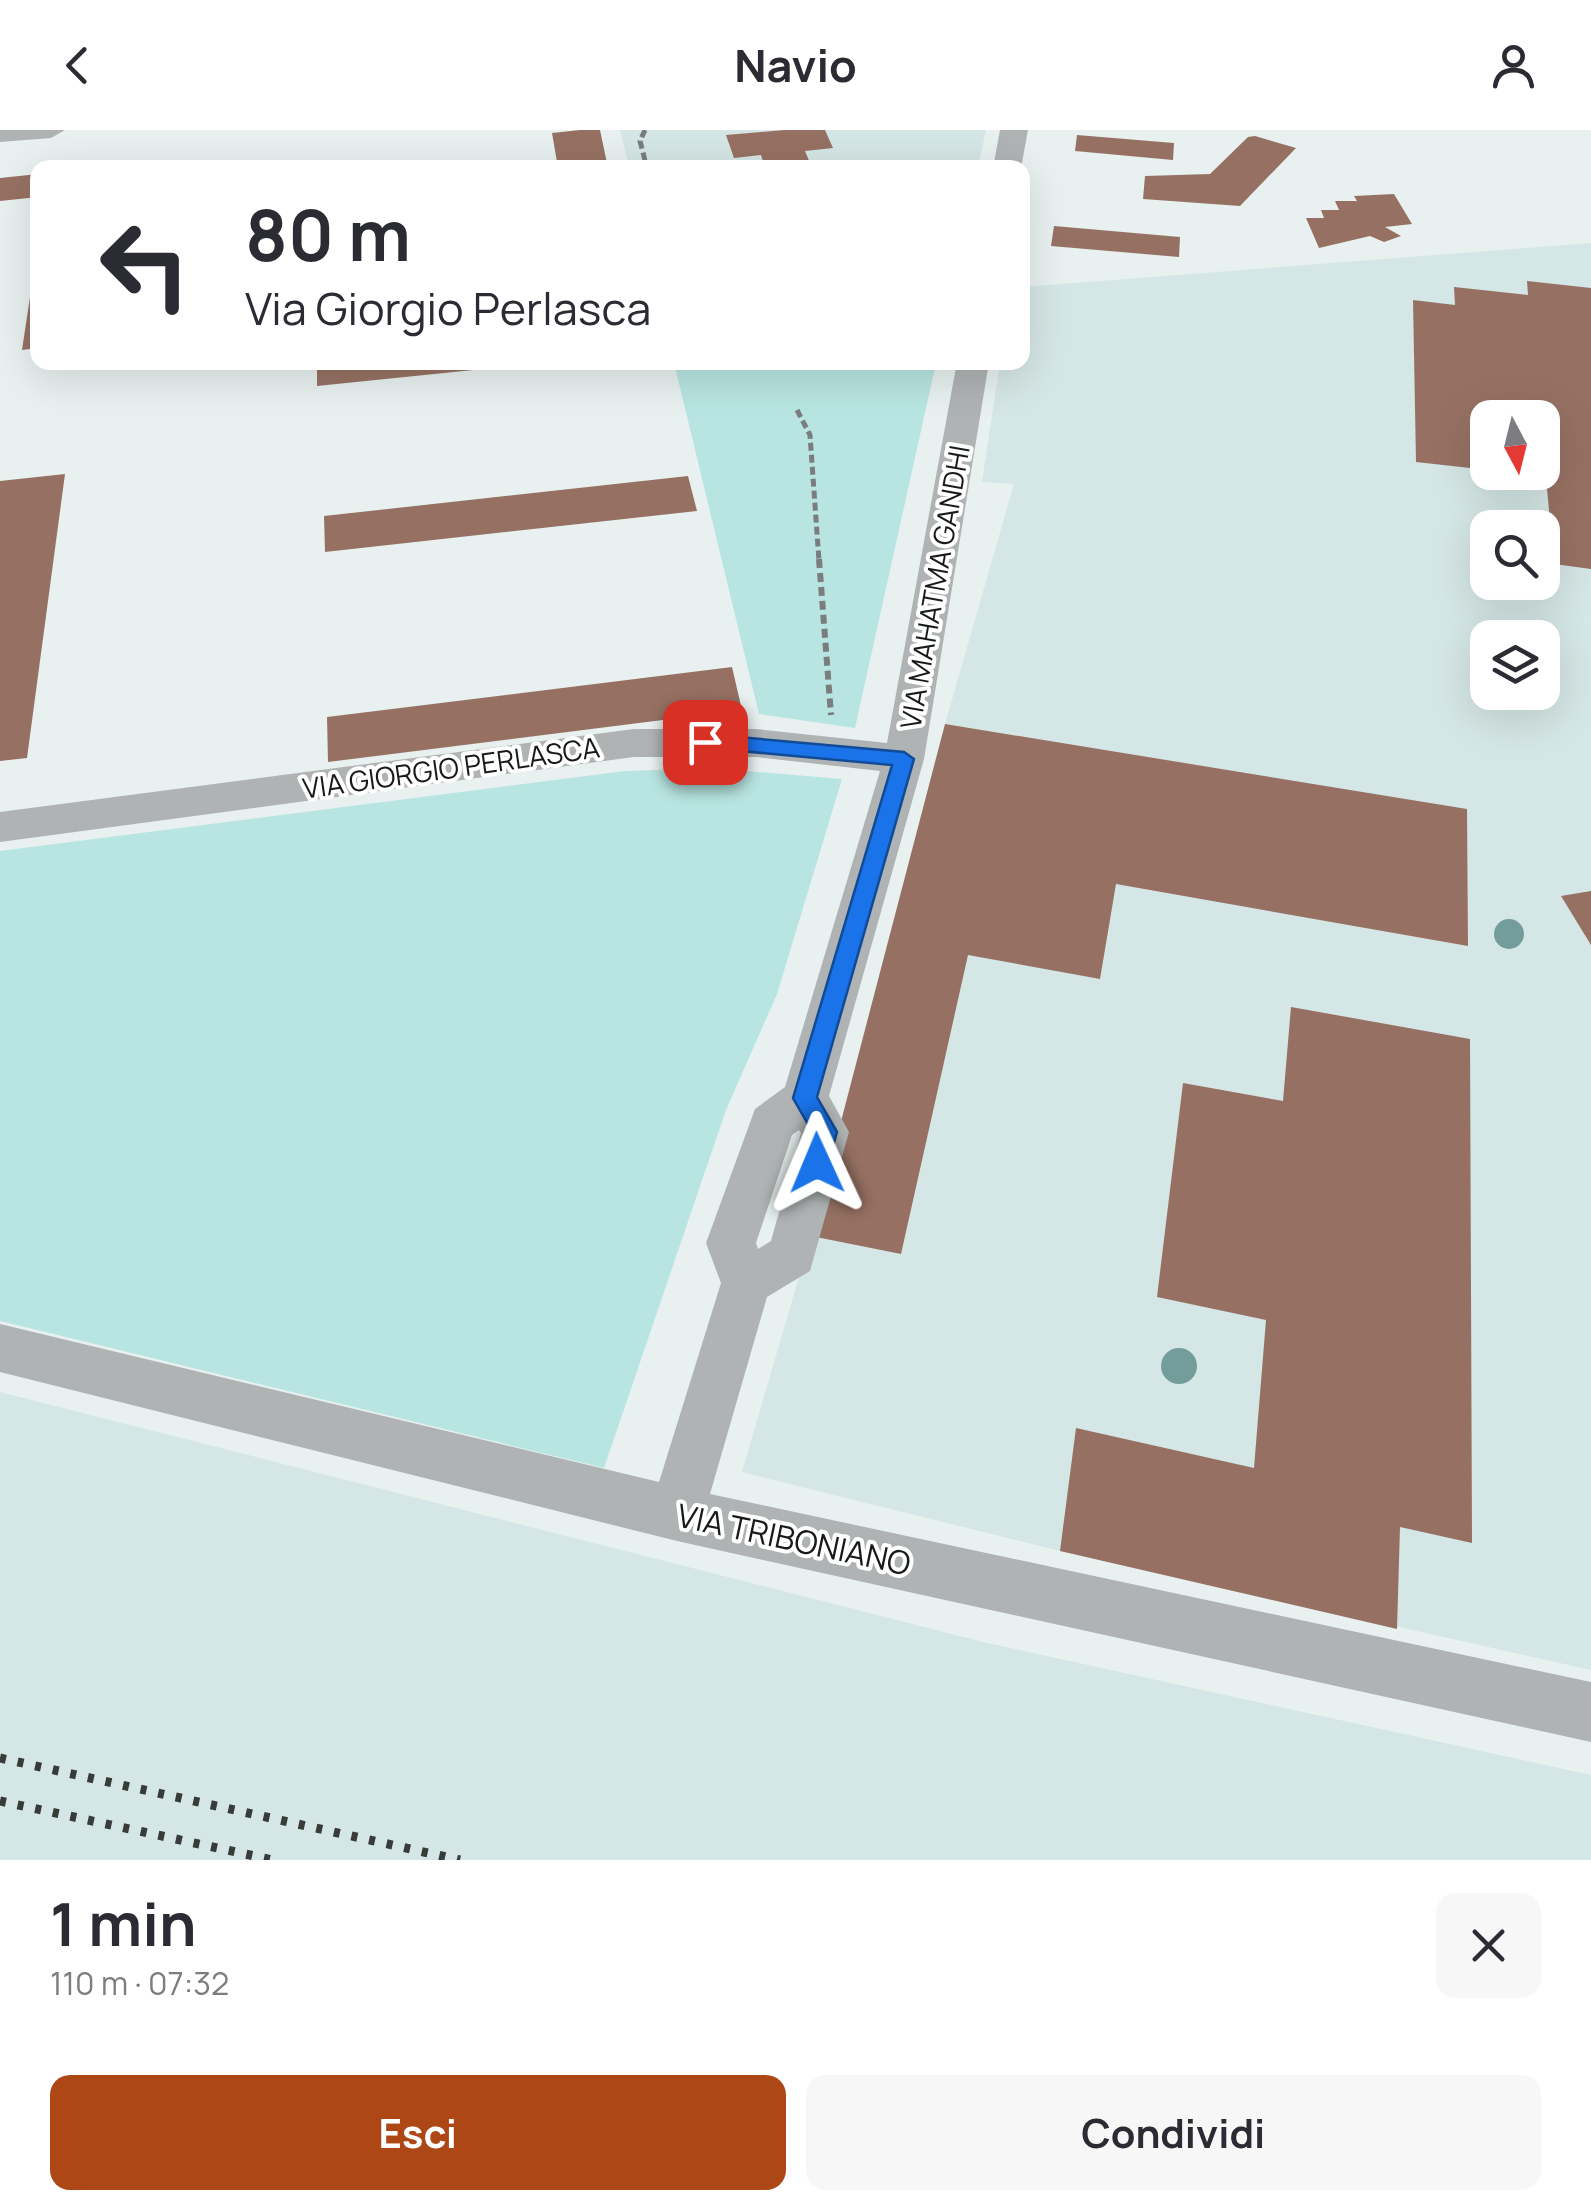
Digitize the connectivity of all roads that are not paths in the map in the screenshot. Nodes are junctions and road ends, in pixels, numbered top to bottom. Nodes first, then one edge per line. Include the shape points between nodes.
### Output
1 (51, 130) edge
2 (1014, 130) edge
3 (0, 134) edge
4 (1008, 160) edge
5 (972, 370) edge
6 (904, 759) junction
7 (0, 827) edge
8 (0, 1348) edge
9 (677, 1514) junction
10 (1591, 1712) edge

1 - 3 street
2 - 4 street
5 - 6 street, VIA MAHATMA GANDHI
6 - 7 street, VIA GIORGIO PERLASCA via 739,742 634,744
6 - 9 street, VIA MAHATMA GANDHI via 804,1098 825,1132 792,1255 746,1283
8 - 9 street, VIA TRIBONIANO
9 - 10 street, VIA TRIBONIANO

